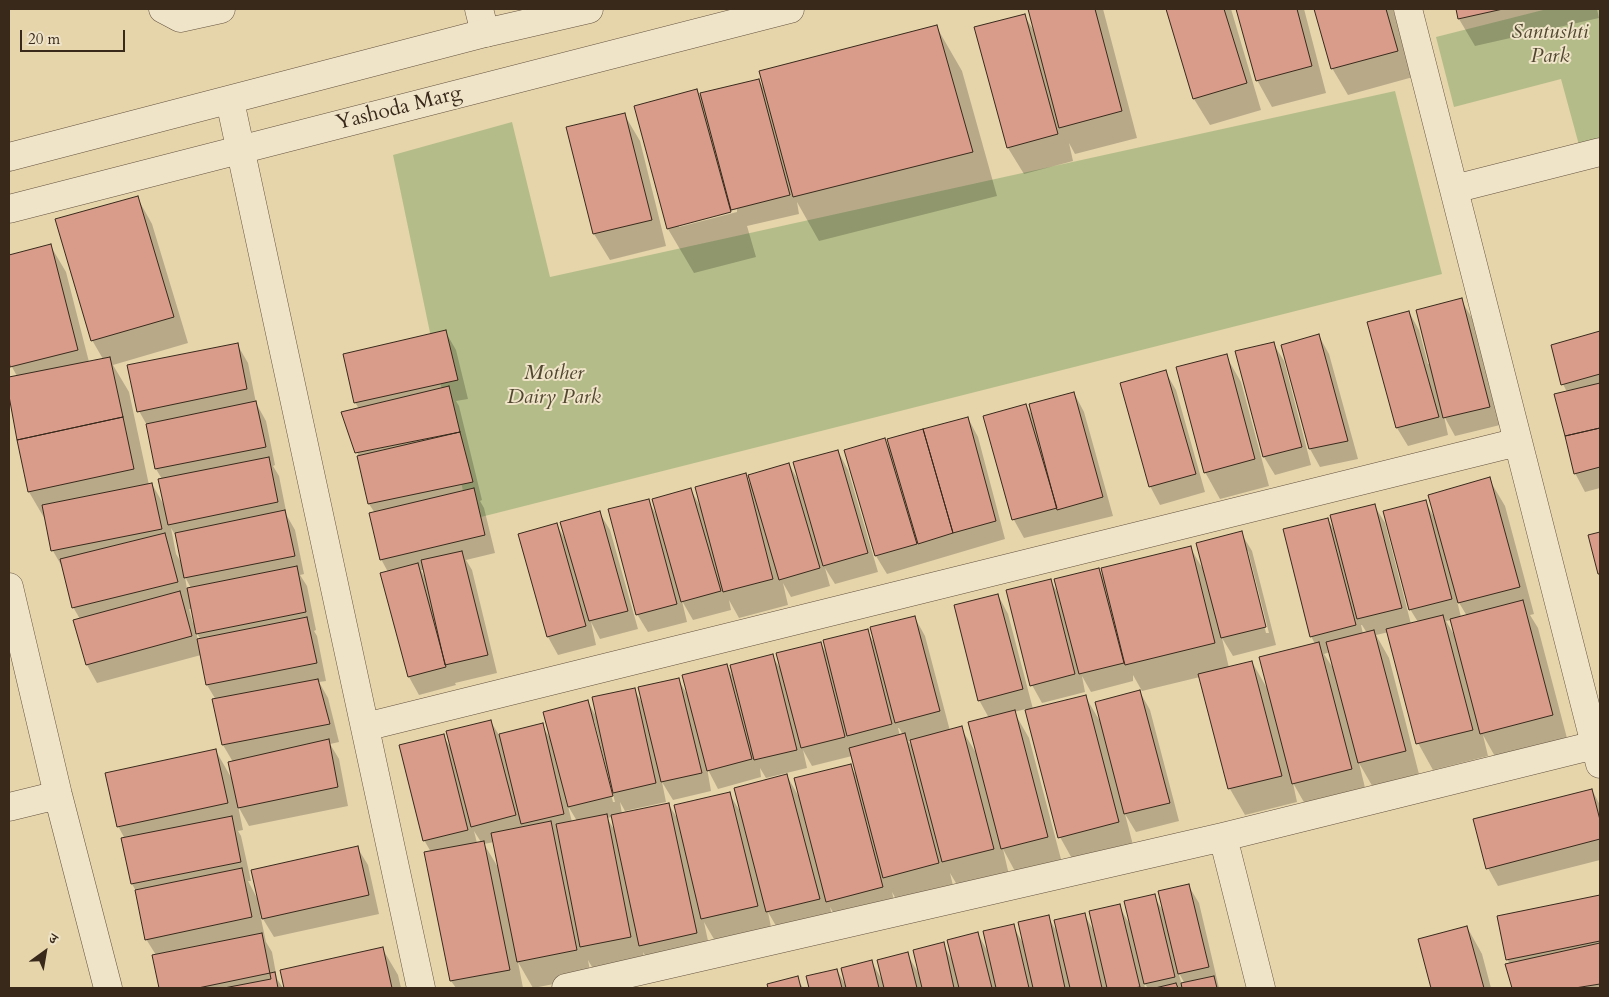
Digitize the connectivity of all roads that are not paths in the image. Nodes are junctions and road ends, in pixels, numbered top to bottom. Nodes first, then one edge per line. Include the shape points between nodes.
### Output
1 (163, 9) edge
2 (221, 9) edge
3 (588, 9) edge
4 (790, 9) edge
5 (1408, 9) edge
6 (482, 21) edge
7 (230, 101) junction
8 (241, 149) junction
9 (1600, 152) edge
10 (9, 158) edge
11 (1454, 189) junction
12 (9, 209) edge
13 (1518, 442) junction
14 (9, 587) edge
15 (365, 727) junction
16 (1598, 754) edge
17 (58, 795) junction
18 (9, 808) edge
19 (1223, 837) junction
20 (108, 988) edge
21 (421, 988) edge
22 (566, 988) edge
23 (1261, 988) edge

1 - 2 street via 180,18
3 - 6 street
4 - 8 street, Yashoda Marg
5 - 11 street
6 - 7 street
7 - 8 street
7 - 10 street
8 - 12 street, Yashoda Marg
8 - 15 street
9 - 11 street
11 - 13 street
13 - 15 street
13 - 16 street
14 - 17 street
15 - 21 street
16 - 19 street
17 - 18 street
17 - 20 street
19 - 22 street
19 - 23 street

